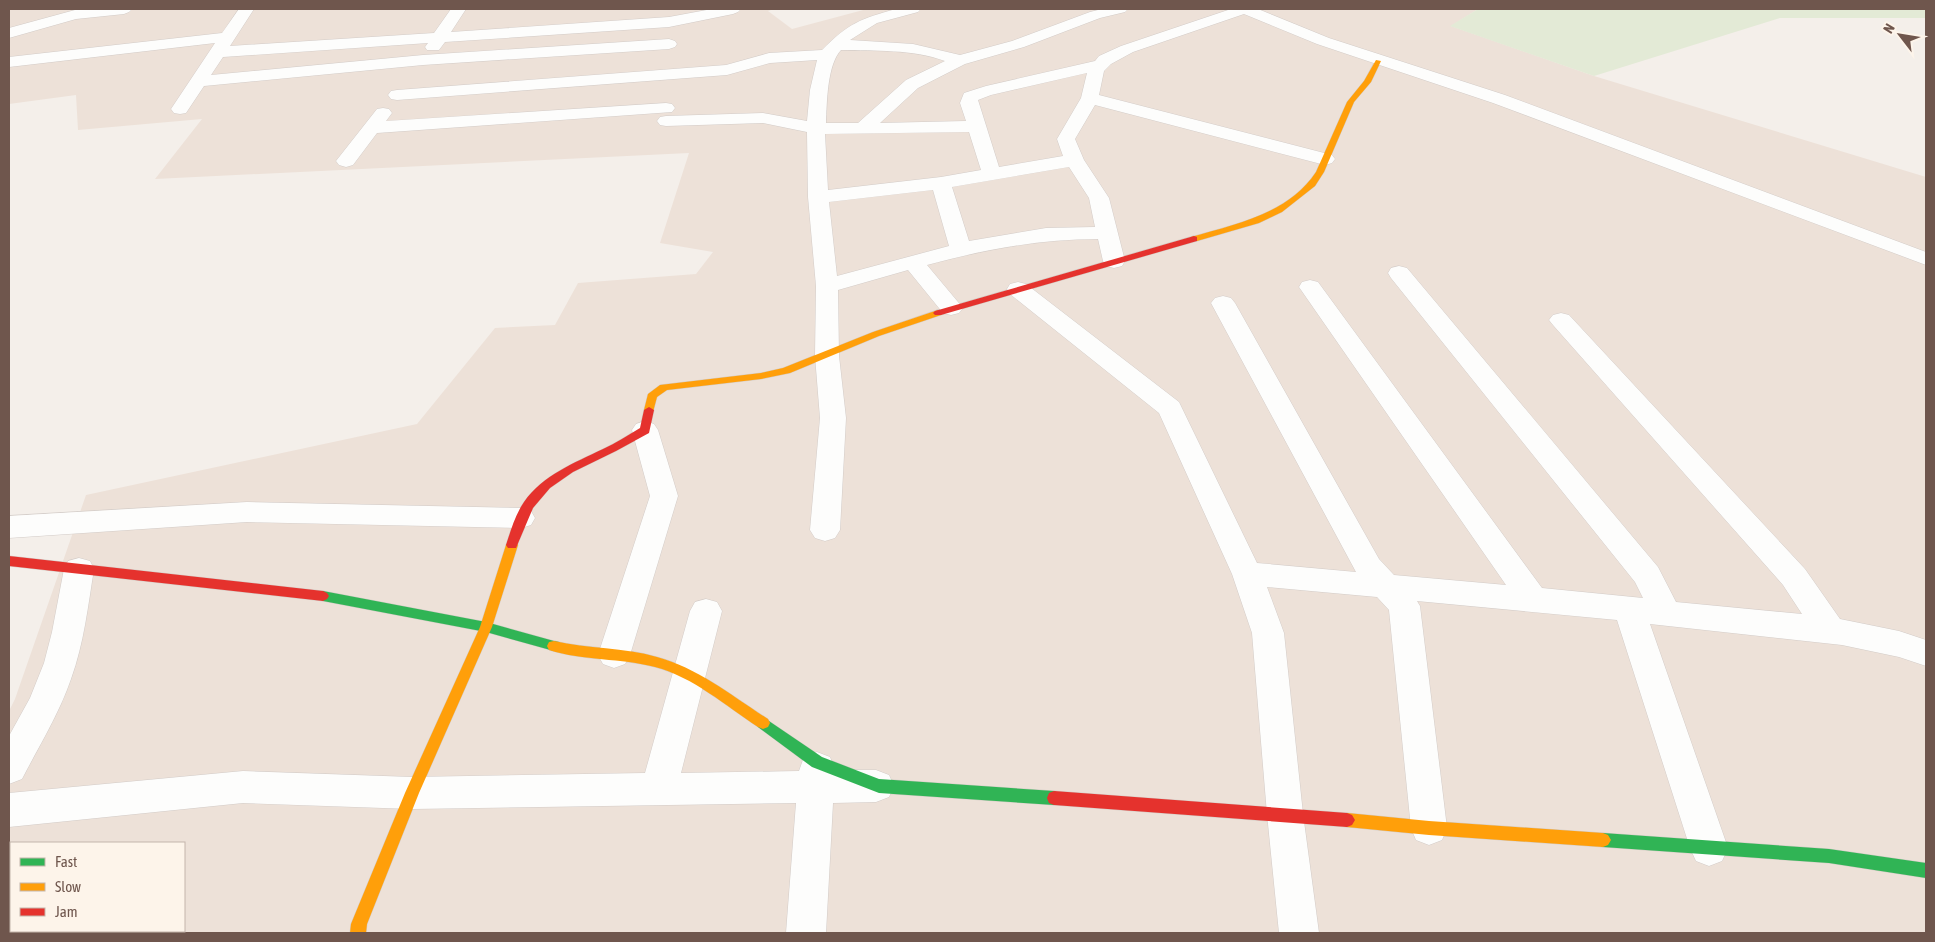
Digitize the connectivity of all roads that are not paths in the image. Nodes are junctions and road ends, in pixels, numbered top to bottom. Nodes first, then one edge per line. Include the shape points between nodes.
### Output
1 (124, 9) edge
2 (246, 9) edge
3 (458, 9) edge
4 (733, 9) edge
5 (913, 9) edge
6 (1120, 9) edge
7 (1245, 9) edge
8 (670, 22) junction
9 (32, 27) junction
10 (856, 28) junction
11 (9, 33) edge
12 (441, 36) junction
13 (228, 37) junction
14 (669, 44) junction
15 (888, 45) junction
16 (831, 50) junction
17 (218, 52) junction
18 (423, 60) junction
19 (958, 60) junction
20 (1378, 60) junction
21 (11, 65) edge
22 (1099, 65) junction
23 (667, 74) junction
24 (199, 81) junction
25 (397, 95) junction
26 (1090, 98) junction
27 (180, 109) dead end
28 (666, 122) junction
29 (976, 126) junction
30 (371, 128) junction
31 (816, 128) junction
32 (864, 129) junction
33 (1325, 159) junction
34 (1074, 160) junction
35 (346, 161) dead end
36 (992, 174) junction
37 (941, 183) junction
38 (818, 197) junction
39 (1107, 233) junction
40 (961, 250) junction
41 (1926, 259) edge
42 (1114, 261) junction
43 (913, 263) junction
44 (1399, 273) dead end
45 (827, 286) junction
46 (1310, 287) dead end
47 (1018, 289) junction
48 (1223, 304) dead end
49 (950, 308) junction
50 (1561, 320) dead end
51 (827, 356) junction
52 (645, 430) junction
53 (521, 518) junction
54 (9, 526) edge
55 (824, 530) dead end
56 (9, 561) edge
57 (79, 569) junction
58 (1247, 574) junction
59 (1386, 586) junction
60 (1533, 600) junction
61 (1629, 609) junction
62 (706, 611) dead end
63 (1666, 613) junction
64 (486, 627) junction
65 (1831, 631) junction
66 (1926, 653) edge
67 (614, 655) junction
68 (690, 677) junction
69 (9, 768) edge
70 (817, 774) junction
71 (879, 786) joint
72 (659, 789) junction
73 (412, 793) junction
74 (9, 810) edge
75 (1285, 814) junction
76 (1429, 828) junction
77 (1709, 848) junction
78 (1926, 871) edge
79 (358, 933) edge
80 (806, 933) edge
81 (1299, 933) edge

1 - 9 street via 75,15
2 - 13 street
3 - 12 street
4 - 8 street
5 - 10 street via 872,20
6 - 19 street via 1018,44
7 - 20 street
7 - 22 street via 1127,49
8 - 12 street
8 - 14 street
9 - 11 street
9 - 21 street
10 - 15 street
10 - 16 street
12 - 17 street
12 - 18 street
13 - 17 street
13 - 21 street
14 - 18 street
14 - 23 street
15 - 16 street
15 - 19 street via 917,48
16 - 23 street via 769,58 727,70
16 - 31 street via 819,90
17 - 24 street
18 - 24 street
18 - 25 street
19 - 32 street via 912,84
20 - 33 street via 1367,82 1351,102
20 - 41 street via 1499,99
22 - 26 street
22 - 29 street via 975,95 968,100
23 - 25 street
23 - 28 street
24 - 27 street
25 - 30 street
26 - 33 street
26 - 34 street via 1066,139
28 - 30 street
28 - 31 street via 763,118
29 - 32 street
29 - 36 street
30 - 35 street
31 - 32 street
31 - 38 street
33 - 42 street via 1312,184 1280,210 1256,221
34 - 36 street
34 - 39 street via 1099,198
36 - 37 street
37 - 38 street
37 - 40 street
38 - 45 street
39 - 40 street via 1045,234
39 - 42 street
40 - 43 street
42 - 47 street
43 - 45 street
43 - 49 street
44 - 63 street via 1647,575
45 - 51 street
46 - 60 street
47 - 49 street
47 - 58 street via 1170,408
48 - 59 street via 1368,567
49 - 51 street via 876,334
50 - 65 street via 1794,577
51 - 52 street via 761,376 664,387 652,396
51 - 55 street via 832,418
52 - 53 street via 615,448 564,471 537,494
52 - 67 street via 664,496
53 - 54 street via 247,512
53 - 64 street
56 - 57 street
57 - 64 street via 332,597
57 - 69 street via 68,632 49,694
58 - 59 street
58 - 75 street via 1268,632
59 - 60 street
59 - 76 street via 1404,606
60 - 61 street
61 - 63 street
61 - 77 street
62 - 68 street
63 - 65 street
64 - 67 street via 553,647
64 - 73 street
65 - 66 street via 1903,644
67 - 68 street via 658,662
68 - 70 street via 766,725
68 - 72 street
70 - 71 street
70 - 72 street
70 - 80 street
71 - 75 street
72 - 73 street
73 - 74 street via 243,787
73 - 79 street
75 - 76 street
75 - 81 street
76 - 77 street
77 - 78 street via 1829,856

